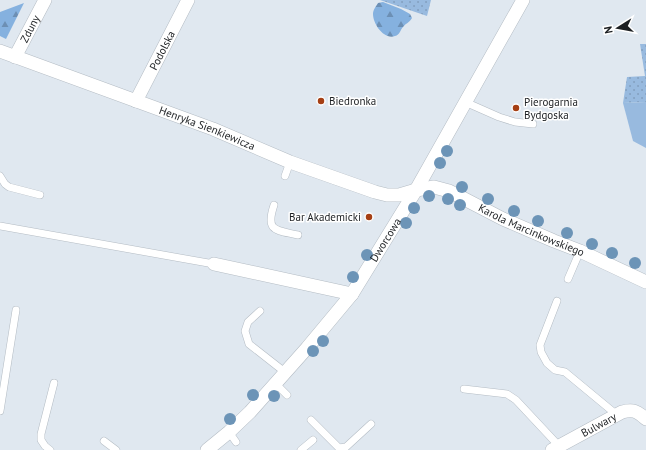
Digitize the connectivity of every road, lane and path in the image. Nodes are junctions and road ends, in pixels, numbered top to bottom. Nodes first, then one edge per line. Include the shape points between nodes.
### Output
1 (45, 0) edge
2 (188, 0) edge
3 (522, 0) edge
4 (0, 51) edge
5 (15, 57) junction
6 (136, 101) junction
7 (465, 102) junction
8 (533, 124) dead end
9 (290, 162) junction
10 (0, 176) edge
11 (285, 176) dead end
12 (416, 190) junction
13 (40, 195) dead end
14 (274, 205) dead end
15 (0, 226) edge
16 (298, 235) dead end
17 (580, 251) junction
18 (214, 264) joint
19 (568, 279) dead end
20 (646, 282) edge
21 (352, 294) junction
22 (557, 301) dead end
23 (16, 310) dead end
24 (260, 311) dead end
25 (286, 373) junction
26 (54, 383) dead end
27 (276, 384) junction
28 (464, 389) dead end
29 (287, 395) dead end
30 (0, 411) edge
31 (617, 415) junction
32 (646, 419) edge
33 (311, 420) dead end
34 (371, 424) dead end
35 (313, 440) dead end
36 (104, 442) dead end
37 (556, 448) edge
38 (50, 450) edge
39 (116, 450) edge
40 (207, 450) edge
41 (301, 450) edge

1 - 5 street, Zduny
2 - 6 street, Podolska
3 - 7 street, Dworcowa
4 - 5 street, Henryka Sienkiewicza
5 - 6 street, Henryka Sienkiewicza
6 - 9 street, Henryka Sienkiewicza via 213,129
7 - 8 lane via 499,117
7 - 12 street, Dworcowa
9 - 11 lane
9 - 12 street, Henryka Sienkiewicza via 387,195 399,195
10 - 13 lane via 9,187
12 - 17 street, Karola Marcinkowskiego via 434,187 449,192
12 - 21 street, Dworcowa
14 - 16 lane via 270,216 271,224 275,229
15 - 18 lane
17 - 19 lane
17 - 20 street, Karola Marcinkowskiego
18 - 21 street
21 - 25 street, Dworcowa
22 - 31 lane via 540,345 541,352 547,363 555,370 565,372
23 - 30 lane
24 - 25 lane via 248,322 245,331 249,344
25 - 27 street, Dworcowa
26 - 38 lane via 41,434 41,440
27 - 29 lane
27 - 40 street, Dworcowa via 250,412 232,437
28 - 37 lane via 507,394 516,400
31 - 32 street, Bulwary via 630,410 640,413
31 - 37 street, Bulwary
33 - 34 lane via 339,448 346,447
35 - 41 lane
36 - 39 lane

